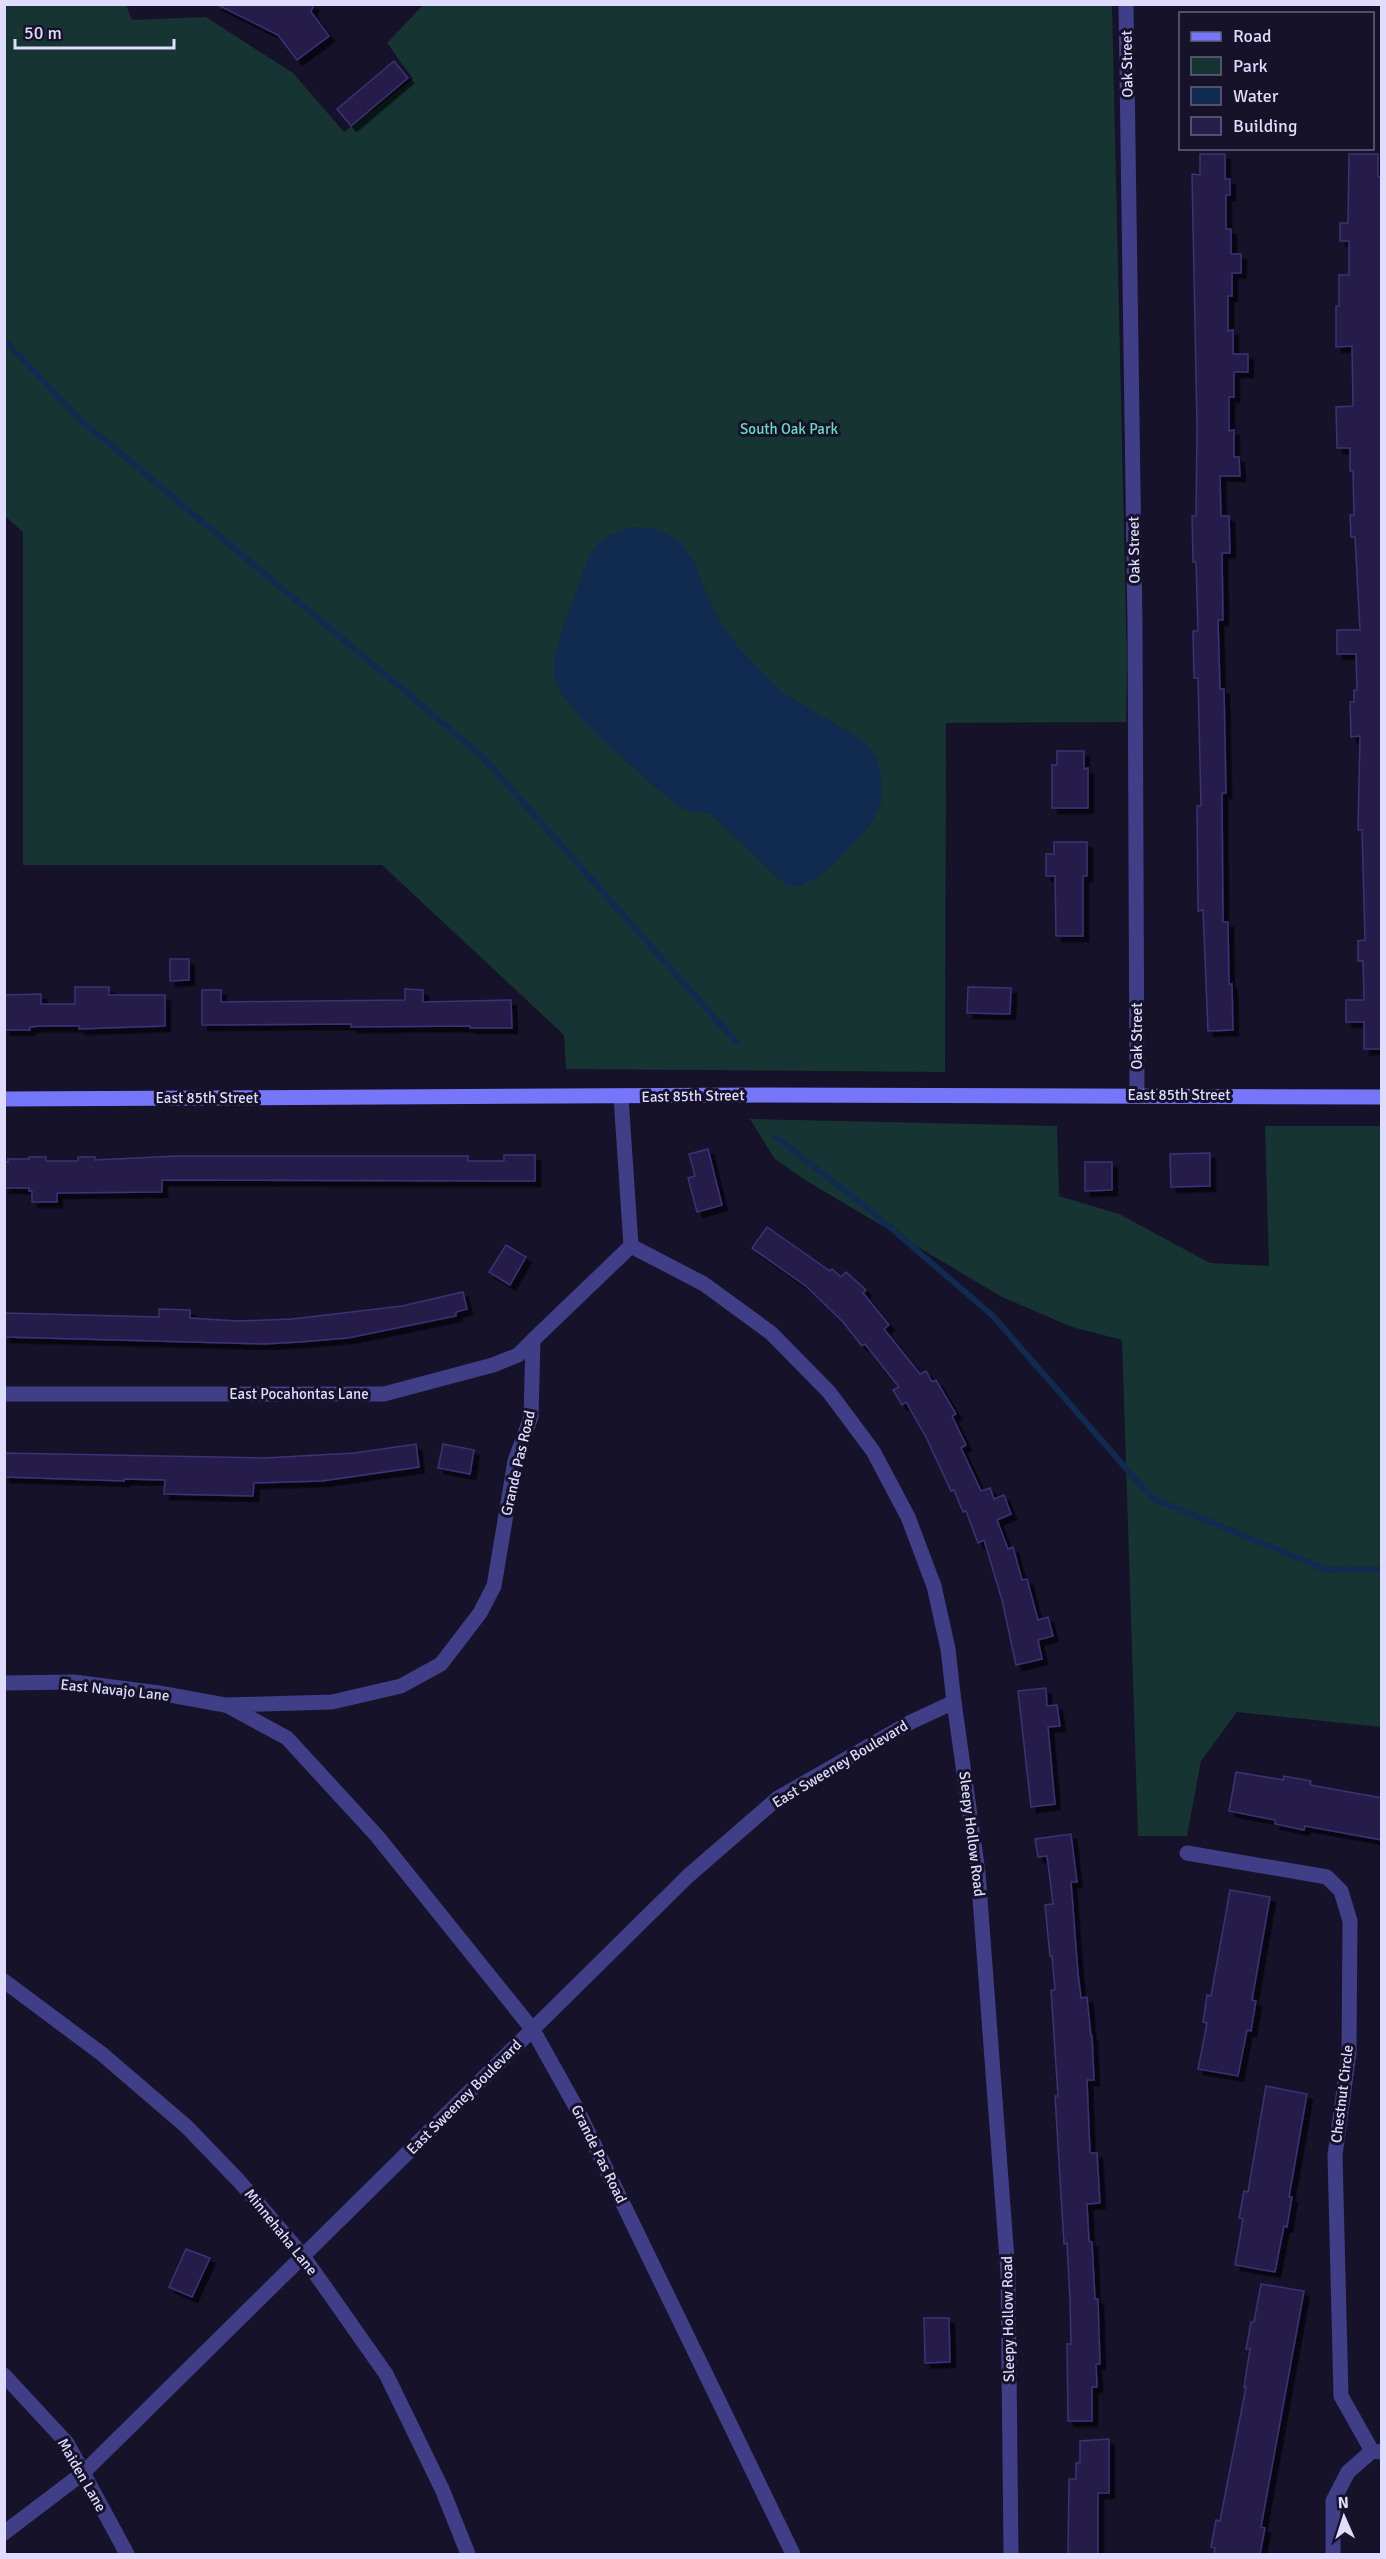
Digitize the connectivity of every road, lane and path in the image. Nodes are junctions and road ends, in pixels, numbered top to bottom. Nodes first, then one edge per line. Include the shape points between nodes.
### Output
1 (1126, 4) edge
2 (1137, 1095) junction
3 (1382, 1096) edge
4 (621, 1097) junction
5 (4, 1099) edge
6 (631, 1246) junction
7 (533, 1341) junction
8 (4, 1394) edge
9 (4, 1683) edge
10 (401, 1686) joint
11 (954, 1702) junction
12 (225, 1705) junction
13 (339, 1795) joint
14 (1187, 1853) dead end
15 (4, 1981) edge
16 (533, 2030) junction
17 (303, 2256) junction
18 (4, 2375) edge
19 (1377, 2451) edge
20 (83, 2473) junction
21 (4, 2533) edge
22 (127, 2554) edge
23 (468, 2554) edge
24 (793, 2554) edge
25 (1011, 2554) edge
26 (1333, 2554) edge

1 - 2 street, Oak Street via 1136,626
2 - 3 main road, East 85th Street
2 - 4 main road, East 85th Street
4 - 5 main road, East 85th Street
4 - 6 street
6 - 7 street
6 - 11 street, Sleepy Hollow Road via 704,1284 771,1333 830,1392 873,1451 908,1517 934,1586 948,1649
7 - 8 street, East Pocahontas Lane via 518,1355 493,1365 384,1394
7 - 10 street, Grande Pas Road via 531,1417 515,1461 494,1586 480,1613 441,1664
9 - 12 street, East Navajo Lane via 74,1683
10 - 12 street, East Navajo Lane via 332,1702
11 - 16 street, East Sweeney Boulevard via 911,1722 778,1798 688,1876
11 - 25 street, Sleepy Hollow Road via 978,1872 1008,2273
12 - 13 street, East Navajo Lane via 287,1738
13 - 16 street, Grande Pas Road via 377,1836
14 - 19 street, Chestnut Circle via 1327,1877 1341,1891 1350,1932 1349,2053 1335,2155 1341,2396
15 - 17 street, Minnehaha Lane via 102,2054 187,2127
16 - 17 street, East Sweeney Boulevard
16 - 24 street, Grande Pas Road via 577,2109
17 - 20 street, East Sweeney Boulevard
17 - 23 street, Minnehaha Lane via 386,2374 442,2489
18 - 20 street, Maiden Lane via 67,2443
19 - 26 street, Chestnut Circle via 1348,2472 1333,2501
20 - 21 street, East Sweeney Boulevard
20 - 22 street, Maiden Lane

